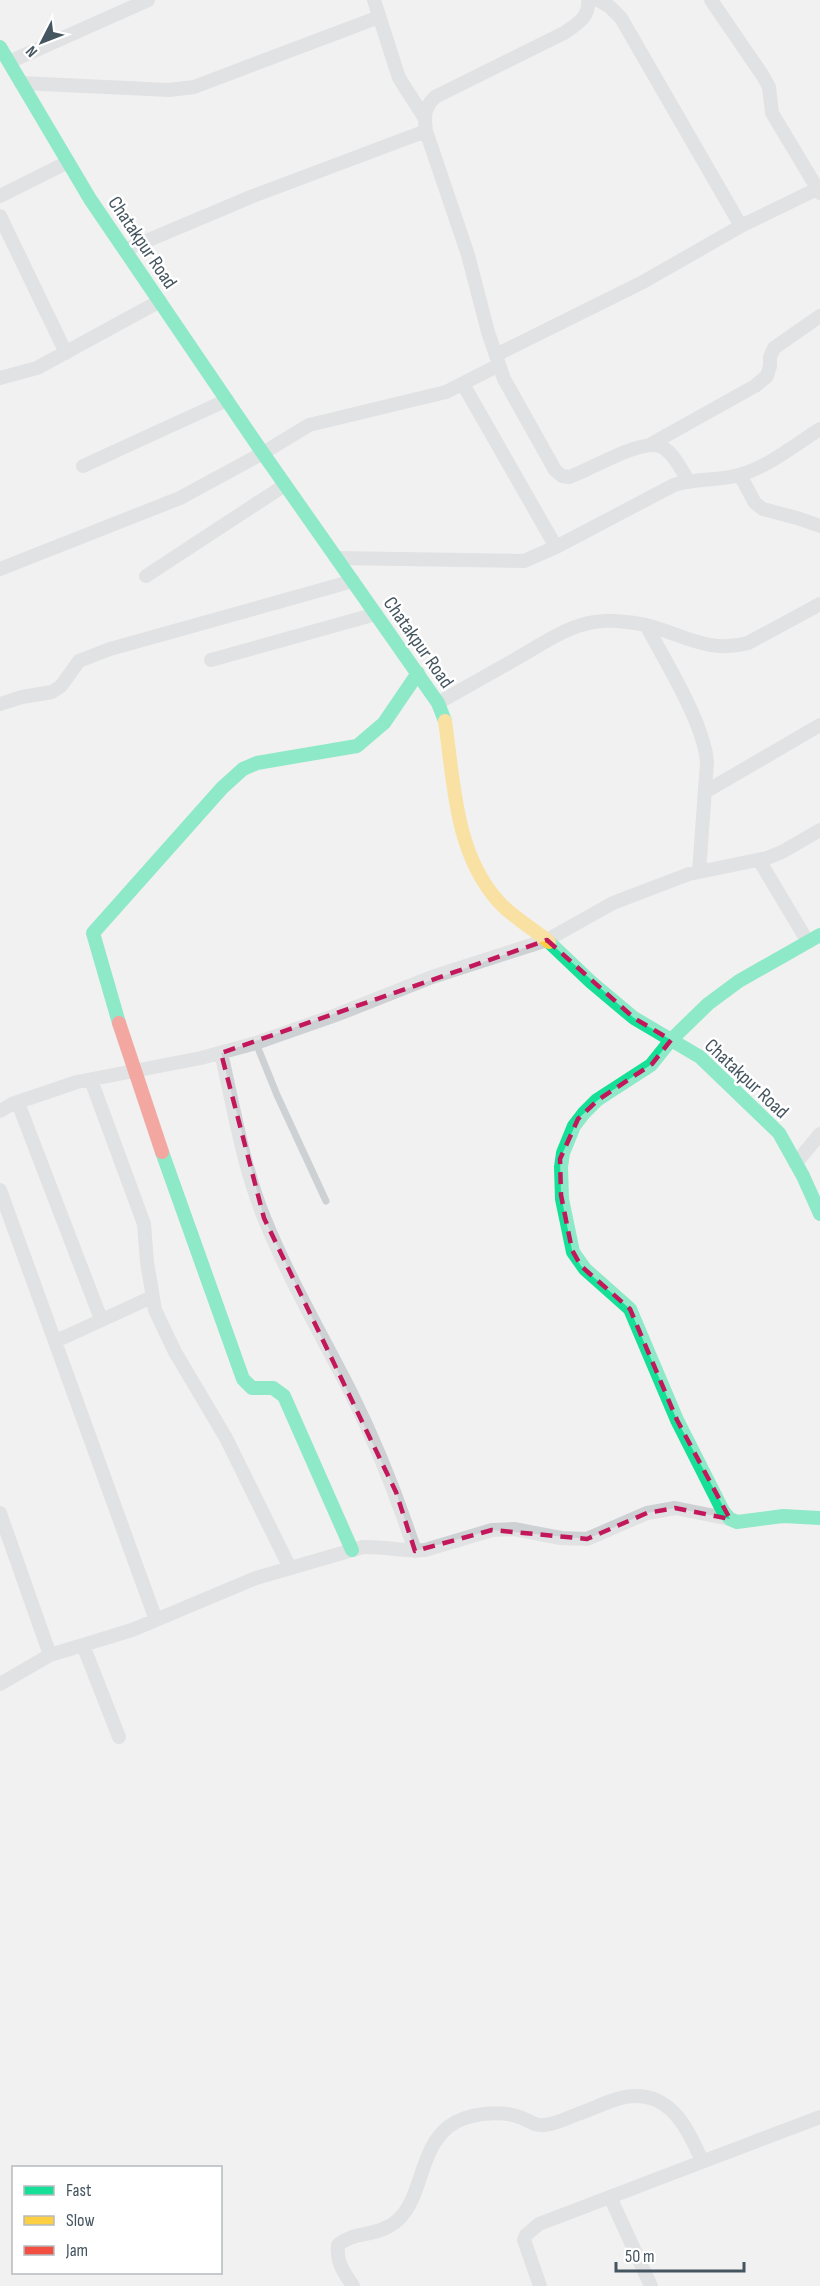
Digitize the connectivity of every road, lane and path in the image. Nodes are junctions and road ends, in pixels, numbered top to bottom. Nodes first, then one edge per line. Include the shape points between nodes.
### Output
1 (148, 0) edge
2 (374, 0) edge
3 (588, 0) edge
4 (598, 0) edge
5 (711, 0) edge
6 (380, 16) junction
7 (0, 47) edge
8 (9, 62) junction
9 (21, 83) junction
10 (425, 124) junction
11 (68, 162) junction
12 (818, 191) edge
13 (0, 196) edge
14 (0, 216) edge
15 (741, 226) junction
16 (125, 250) junction
17 (160, 301) junction
18 (820, 316) edge
19 (66, 353) junction
20 (498, 360) junction
21 (0, 378) edge
22 (463, 384) junction
23 (226, 400) junction
24 (820, 429) edge
25 (651, 444) junction
26 (263, 453) junction
27 (83, 466) dead end
28 (740, 475) junction
29 (688, 480) junction
30 (285, 485) junction
31 (820, 526) edge
32 (556, 547) junction
33 (337, 558) junction
34 (0, 569) edge
35 (146, 576) dead end
36 (353, 581) junction
37 (820, 604) edge
38 (376, 614) junction
39 (646, 626) junction
40 (211, 660) dead end
41 (418, 673) junction
42 (438, 703) junction
43 (0, 704) edge
44 (820, 725) edge
45 (705, 792) junction
46 (820, 830) edge
47 (759, 860) junction
48 (699, 872) junction
49 (814, 939) edge
50 (547, 940) junction
51 (671, 1040) junction
52 (256, 1043) junction
53 (221, 1053) junction
54 (133, 1071) junction
55 (91, 1080) junction
56 (18, 1102) junction
57 (0, 1111) edge
58 (820, 1134) edge
59 (796, 1163) junction
60 (0, 1190) edge
61 (326, 1202) dead end
62 (820, 1214) edge
63 (152, 1297) junction
64 (101, 1319) junction
65 (56, 1341) junction
66 (0, 1513) edge
67 (820, 1518) edge
68 (730, 1519) junction
69 (352, 1550) junction
70 (415, 1551) junction
71 (290, 1568) junction
72 (156, 1620) junction
73 (83, 1645) junction
74 (50, 1655) junction
75 (0, 1684) edge
76 (120, 1737) dead end
77 (820, 2117) edge
78 (702, 2161) junction
79 (610, 2197) junction
80 (353, 2286) edge
81 (540, 2286) edge
82 (651, 2286) edge

1 - 8 street
2 - 6 street
3 - 10 street via 587,15 577,24 435,98 427,106
4 - 15 street via 621,18
5 - 12 street via 764,76 772,113
6 - 9 street via 194,87 169,90
6 - 10 street via 399,78
7 - 8 street, Chatakpur Road
8 - 9 street, Chatakpur Road
9 - 11 street, Chatakpur Road
10 - 16 street
10 - 20 street
11 - 13 street
11 - 16 street, Chatakpur Road
12 - 15 street
14 - 19 street
15 - 20 street
16 - 17 street, Chatakpur Road
17 - 19 street
17 - 23 street, Chatakpur Road
18 - 25 street via 774,348 767,376 755,386
19 - 21 street via 38,368
20 - 22 street
20 - 25 street via 521,411 562,476 578,474
22 - 26 street via 446,392 314,423
22 - 32 street
23 - 26 street, Chatakpur Road
23 - 27 street
24 - 28 street via 776,458
25 - 29 street via 672,456
26 - 30 street, Chatakpur Road
26 - 34 street via 180,498
28 - 29 street
28 - 31 street via 762,509
29 - 32 street
30 - 33 street, Chatakpur Road
30 - 35 street
32 - 33 street via 524,561
33 - 36 street, Chatakpur Road
36 - 38 street, Chatakpur Road
36 - 43 street via 102,652 79,661 52,692
37 - 39 street via 736,647 695,642
38 - 40 street
38 - 41 street, Chatakpur Road
39 - 42 street via 605,621 585,624 556,636
39 - 45 street via 706,748
41 - 42 street, Chatakpur Road
41 - 54 street via 370,739 357,746 257,763 243,769 93,933
42 - 50 street, Chatakpur Road via 445,719 460,824 473,865 498,901
44 - 45 street
45 - 48 street
46 - 47 street
47 - 48 street
47 - 49 street
48 - 50 street via 613,903
49 - 51 street via 715,999
50 - 51 street, Chatakpur Road via 634,1018
50 - 52 street via 432,977
51 - 59 street, Chatakpur Road via 700,1057 779,1133
51 - 68 street via 652,1064 598,1100 578,1119 560,1159 561,1195 572,1250 581,1266 630,1309 677,1420
52 - 53 street
52 - 61 lane
53 - 54 street
53 - 70 street via 249,1173 264,1218 396,1492
54 - 55 street
54 - 69 street via 243,1379 252,1389 273,1388 284,1396
55 - 56 street
55 - 63 street via 144,1224
56 - 57 street
56 - 64 street
58 - 59 street
59 - 62 street, Chatakpur Road
60 - 65 street
63 - 64 street
63 - 71 street via 175,1352 226,1438
64 - 65 street
65 - 72 street
66 - 74 street
67 - 68 street via 783,1516 737,1522
68 - 70 street via 675,1508 647,1513 587,1539 514,1529 492,1530
69 - 70 street via 377,1546
69 - 71 street
71 - 72 street
72 - 73 street
73 - 74 street
73 - 76 street
74 - 75 street
77 - 78 street
78 - 79 street
78 - 80 street via 680,2118 648,2097 626,2097 542,2126 505,2113 463,2120 448,2127 428,2155 414,2194 400,2218 379,2232 338,2245 340,2266
79 - 81 street via 539,2224 526,2235 526,2250
79 - 82 street

